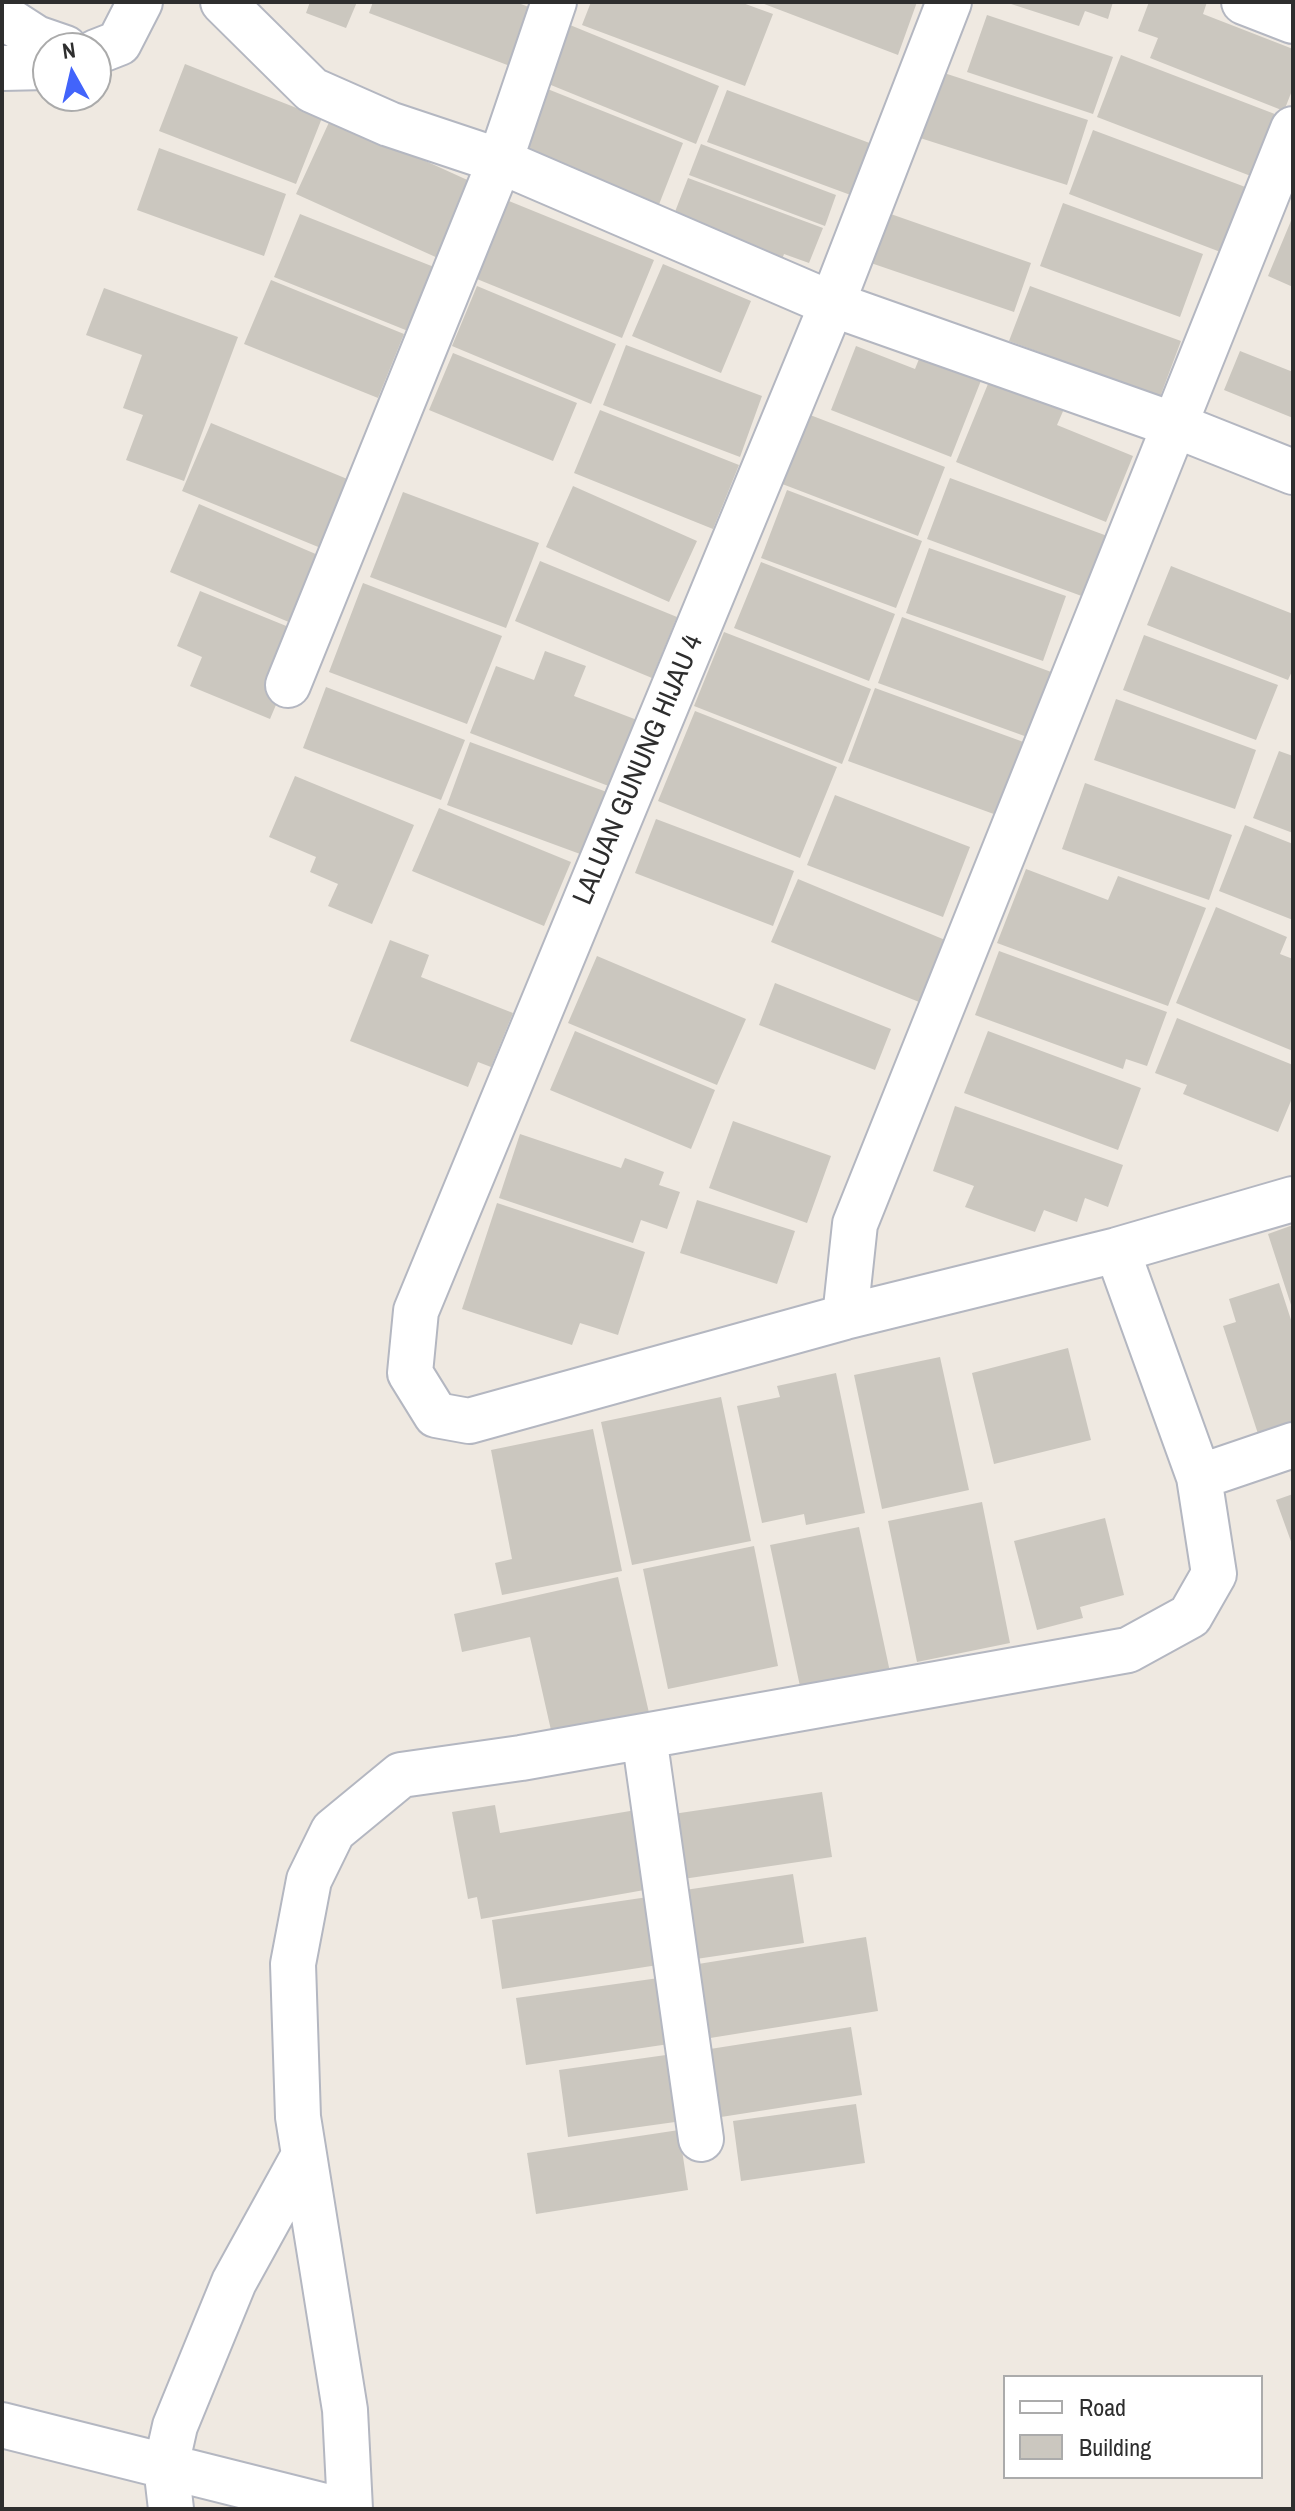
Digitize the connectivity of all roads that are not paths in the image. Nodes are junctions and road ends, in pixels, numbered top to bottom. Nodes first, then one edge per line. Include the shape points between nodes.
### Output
1 (140, 2) edge
2 (223, 2) edge
3 (554, 2) edge
4 (949, 2) edge
5 (1244, 2) edge
6 (2, 16) edge
7 (1293, 21) edge
8 (32, 35) edge
9 (112, 46) edge
10 (32, 67) edge
11 (2, 68) edge
12 (1293, 129) edge
13 (500, 161) junction
14 (832, 304) junction
15 (1177, 426) junction
16 (1293, 472) edge
17 (288, 685) dead end
18 (1293, 1199) edge
19 (1117, 1250) junction
20 (845, 1317) junction
21 (1293, 1445) edge
22 (1199, 1477) junction
23 (644, 1736) junction
24 (701, 2139) dead end
25 (304, 2155) junction
26 (2, 2425) edge
27 (166, 2466) junction
28 (171, 2509) edge
29 (337, 2509) edge
30 (350, 2509) edge

1 - 9 street via 119,43
2 - 13 street via 312,90 389,124
3 - 13 street
4 - 14 street, LALUAN GUNUNG HIJAU 4
5 - 7 street
6 - 8 street
10 - 11 street
12 - 15 street
13 - 14 street
13 - 17 street
14 - 15 street
14 - 20 street, LALUAN GUNUNG HIJAU 4 via 445,1236 416,1311 410,1373 436,1415 469,1421
15 - 16 street
15 - 20 street via 855,1224
18 - 19 street, LALUAN GUNUNG HIJAU 4
19 - 20 street, LALUAN GUNUNG HIJAU 4
19 - 22 street
21 - 22 street
22 - 23 street via 1214,1574 1190,1616 1128,1650
23 - 24 street
23 - 25 street via 401,1775 333,1831 309,1880 293,1964
25 - 27 street via 234,2282 175,2426
25 - 30 street via 345,2410
26 - 27 street
27 - 28 street
27 - 29 street

